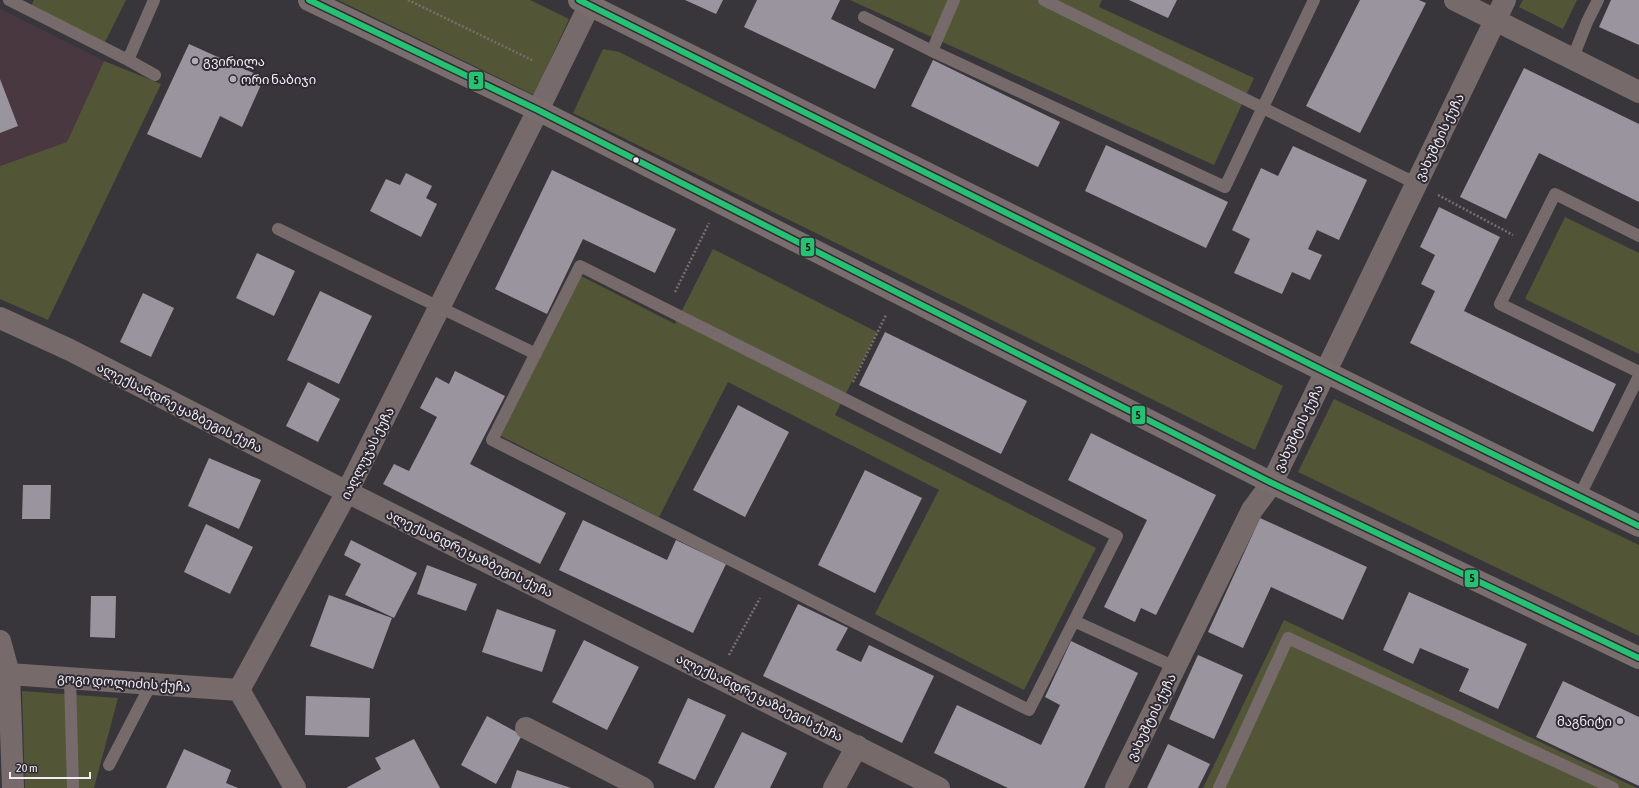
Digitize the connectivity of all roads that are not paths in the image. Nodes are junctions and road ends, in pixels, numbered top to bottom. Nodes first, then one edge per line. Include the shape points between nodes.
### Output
1 (9, 0) edge
2 (154, 0) edge
3 (309, 0) edge
4 (954, 0) edge
5 (1044, 0) edge
6 (1314, 0) edge
7 (1455, 0) edge
8 (1504, 0) edge
9 (1598, 0) edge
10 (587, 2) edge
11 (864, 17) dead end
12 (1495, 21) junction
13 (932, 51) junction
14 (128, 60) junction
15 (1572, 60) junction
16 (155, 75) dead end
17 (1639, 92) edge
18 (1263, 108) junction
19 (538, 110) junction
20 (1417, 184) junction
21 (278, 229) dead end
22 (1639, 236) edge
23 (440, 308) junction
24 (0, 318) edge
25 (536, 354) junction
26 (1326, 372) junction
27 (1639, 372) edge
28 (1639, 376) edge
29 (1272, 483) junction
30 (348, 492) junction
31 (1579, 497) junction
32 (1639, 526) edge
33 (1074, 621) junction
34 (0, 641) edge
35 (1639, 658) edge
36 (1175, 667) junction
37 (9, 674) junction
38 (70, 678) junction
39 (151, 684) junction
40 (239, 690) junction
41 (526, 728) dead end
42 (857, 746) junction
43 (109, 765) dead end
44 (13, 788) edge
45 (73, 788) edge
46 (295, 788) edge
47 (643, 788) edge
48 (834, 788) edge
49 (939, 788) edge
50 (1116, 788) edge
51 (1219, 788) edge
52 (1613, 788) edge

1 - 14 lane
2 - 14 lane
3 - 19 main road
4 - 13 lane
5 - 18 lane
6 - 18 lane
7 - 12 street
8 - 12 street, ვახუშტის ქუჩა
9 - 15 lane
10 - 19 street, იაღლუჯას ქუჩა
10 - 26 main road
11 - 13 lane
12 - 15 street
12 - 20 street, ვახუშტის ქუჩა
13 - 18 lane via 1225,188
14 - 16 lane
15 - 17 street
18 - 20 lane
19 - 23 street, იაღლუჯას ქუჩა
19 - 29 main road
20 - 26 street, ვახუშტის ქუჩა
21 - 23 lane
22 - 27 lane via 1555,194 1500,304
23 - 25 lane
23 - 30 street, იაღლუჯას ქუჩა
24 - 30 street, ალექსანდრე ყაზბეგის ქუჩა via 70,350
25 - 33 lane via 580,266 1117,536
25 - 33 lane via 492,440 1029,710
26 - 29 street, ვახუშტის ქუჩა
26 - 31 main road
28 - 31 lane
29 - 35 main road
29 - 36 street, ვახუშტის ქუჩა via 1252,510
30 - 40 street, იაღლუჯას ქუჩა
30 - 42 street, ალექსანდრე ყაზბეგის ქუჩა
31 - 32 main road
33 - 36 lane
34 - 37 street
36 - 50 street, ვახუშტის ქუჩა
37 - 38 street, გოგი დოლიძის ქუჩა
37 - 44 street
38 - 39 street, გოგი დოლიძის ქუჩა
38 - 45 lane
39 - 40 street, გოგი დოლიძის ქუჩა
39 - 43 lane
40 - 46 street
41 - 47 street
42 - 48 street
42 - 49 street, ალექსანდრე ყაზბეგის ქუჩა
51 - 52 lane via 1288,638

